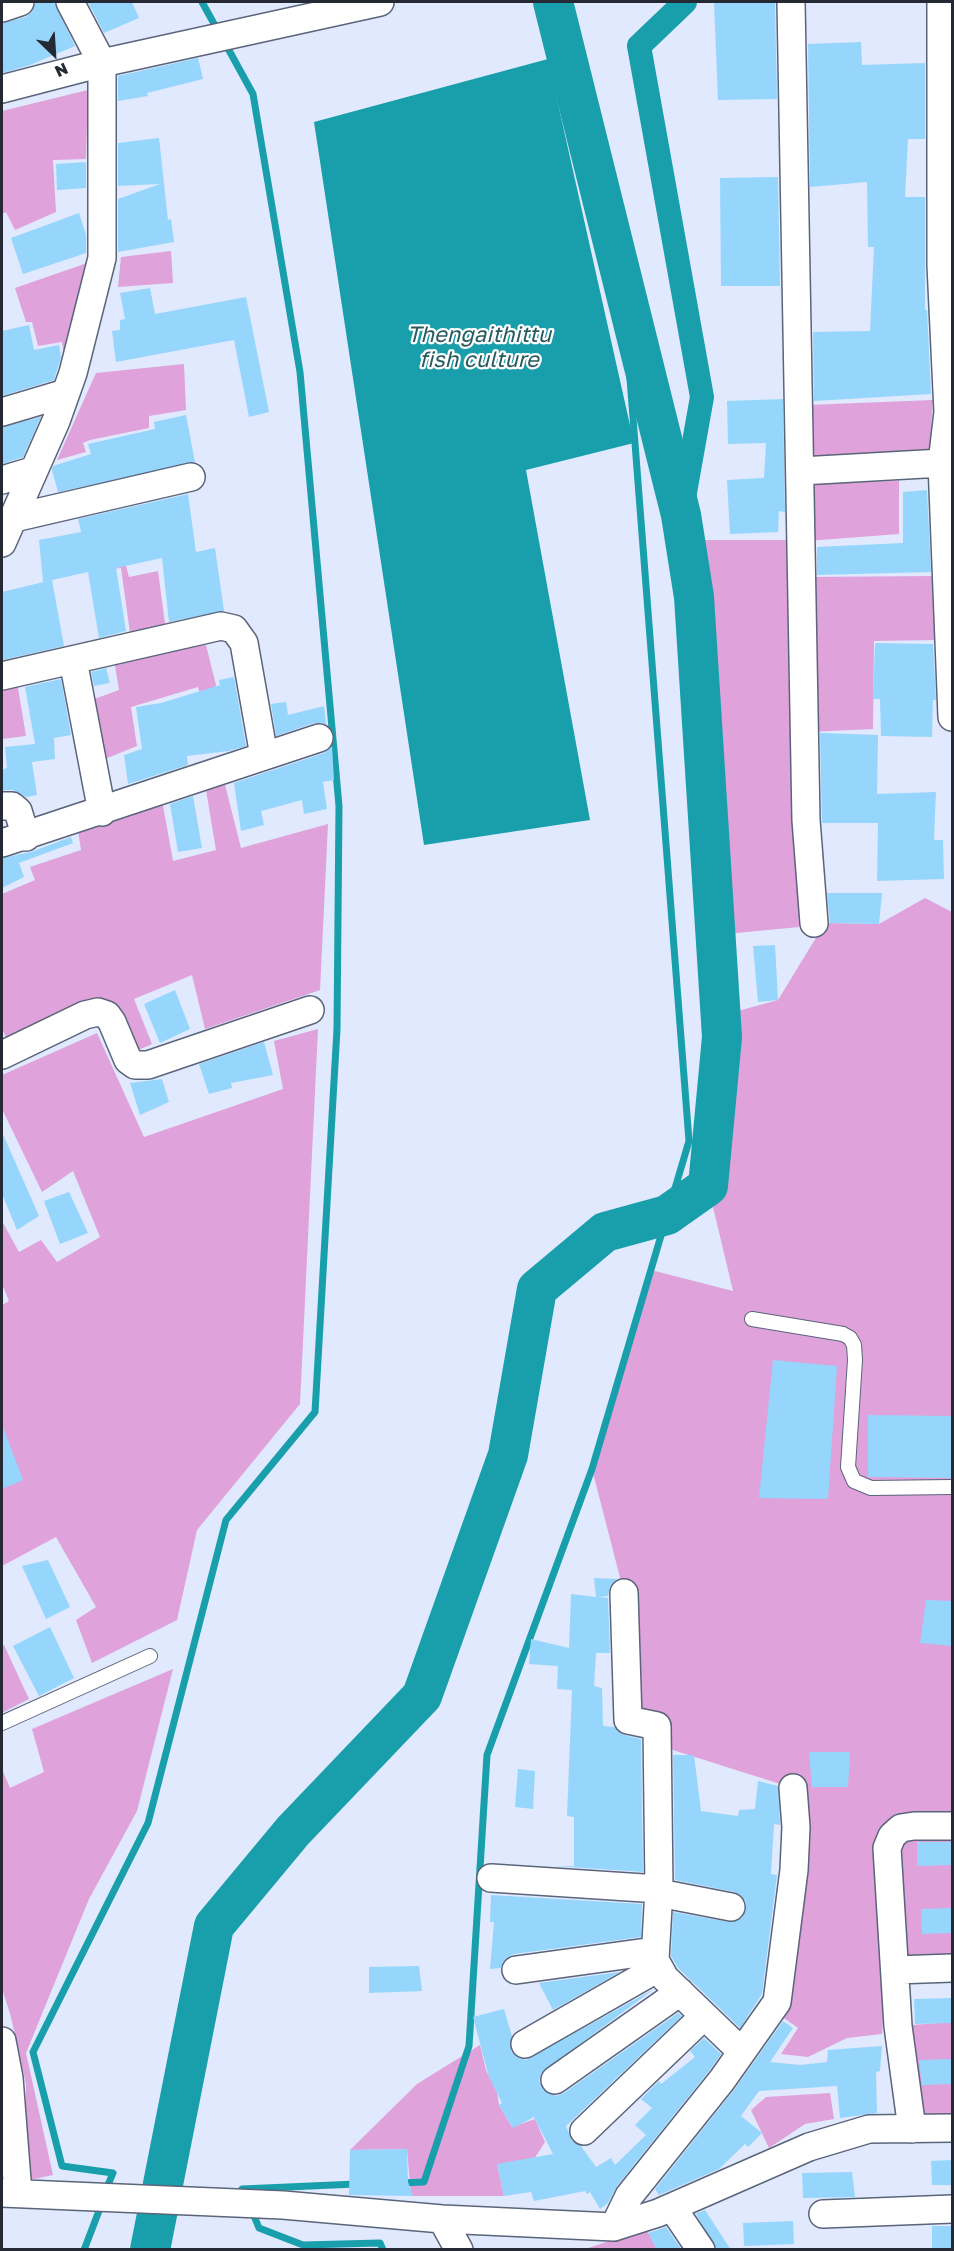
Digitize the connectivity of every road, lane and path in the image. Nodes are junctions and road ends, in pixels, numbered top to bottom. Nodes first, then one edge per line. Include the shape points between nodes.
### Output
1 (20, 2) edge
2 (70, 2) edge
3 (380, 2) edge
4 (791, 2) edge
5 (941, 2) edge
6 (2, 8) edge
7 (102, 63) junction
8 (2, 88) edge
9 (66, 393) junction
10 (2, 412) edge
11 (942, 463) junction
12 (32, 471) junction
13 (801, 471) junction
14 (191, 477) dead end
15 (2, 480) edge
16 (14, 518) junction
17 (2, 543) edge
18 (73, 660) junction
19 (2, 676) edge
20 (952, 717) edge
21 (318, 738) dead end
22 (264, 756) junction
23 (2, 806) edge
24 (102, 812) junction
25 (14, 840) edge
26 (814, 923) dead end
27 (310, 1010) dead end
28 (2, 1055) edge
29 (752, 1319) dead end
30 (952, 1486) edge
31 (624, 1593) dead end
32 (150, 1656) dead end
33 (2, 1723) edge
34 (793, 1788) dead end
35 (952, 1826) edge
36 (491, 1878) dead end
37 (659, 1891) junction
38 (731, 1907) dead end
39 (656, 1960) junction
40 (952, 1968) edge
41 (516, 1970) dead end
42 (895, 1970) junction
43 (680, 1992) junction
44 (704, 2016) junction
45 (2, 2041) edge
46 (525, 2044) dead end
47 (741, 2051) junction
48 (555, 2080) dead end
49 (952, 2127) edge
50 (912, 2129) junction
51 (584, 2131) dead end
52 (10, 2193) edge
53 (672, 2207) junction
54 (952, 2209) edge
55 (823, 2214) dead end
56 (442, 2219) junction
57 (614, 2228) junction
58 (459, 2250) edge
59 (701, 2250) edge

1 - 6 street
2 - 7 street
3 - 7 street
4 - 13 street
5 - 11 street via 941,265 948,412
7 - 8 street
7 - 9 street via 102,258
9 - 10 street
9 - 12 street
11 - 13 street
11 - 20 street
12 - 15 street
12 - 16 street
13 - 26 street via 806,820
14 - 16 street
16 - 17 street
18 - 19 street
18 - 22 street via 221,626 234,628 244,643
18 - 24 street
21 - 22 street
22 - 24 street
23 - 25 street via 18,811
24 - 25 street
27 - 28 street via 148,1065 135,1065 128,1060 112,1022 98,1012
29 - 30 lane via 850,1338 855,1360 848,1467 854,1481 871,1488
31 - 37 street via 628,1720 657,1726
32 - 33 lane
34 - 47 street via 794,1870 777,2002
35 - 42 street via 900,1828 887,1848
36 - 37 street
37 - 38 street
37 - 39 street
39 - 41 street
39 - 43 street
39 - 46 street
40 - 42 street
42 - 50 street
43 - 44 street
43 - 48 street
44 - 47 street
44 - 51 street
45 - 52 street via 9,2078
47 - 57 street via 629,2196
49 - 50 street
50 - 53 street via 869,2129 809,2147
52 - 56 street via 283,2205
53 - 57 street
53 - 59 street
54 - 55 street
56 - 57 street
56 - 58 street

